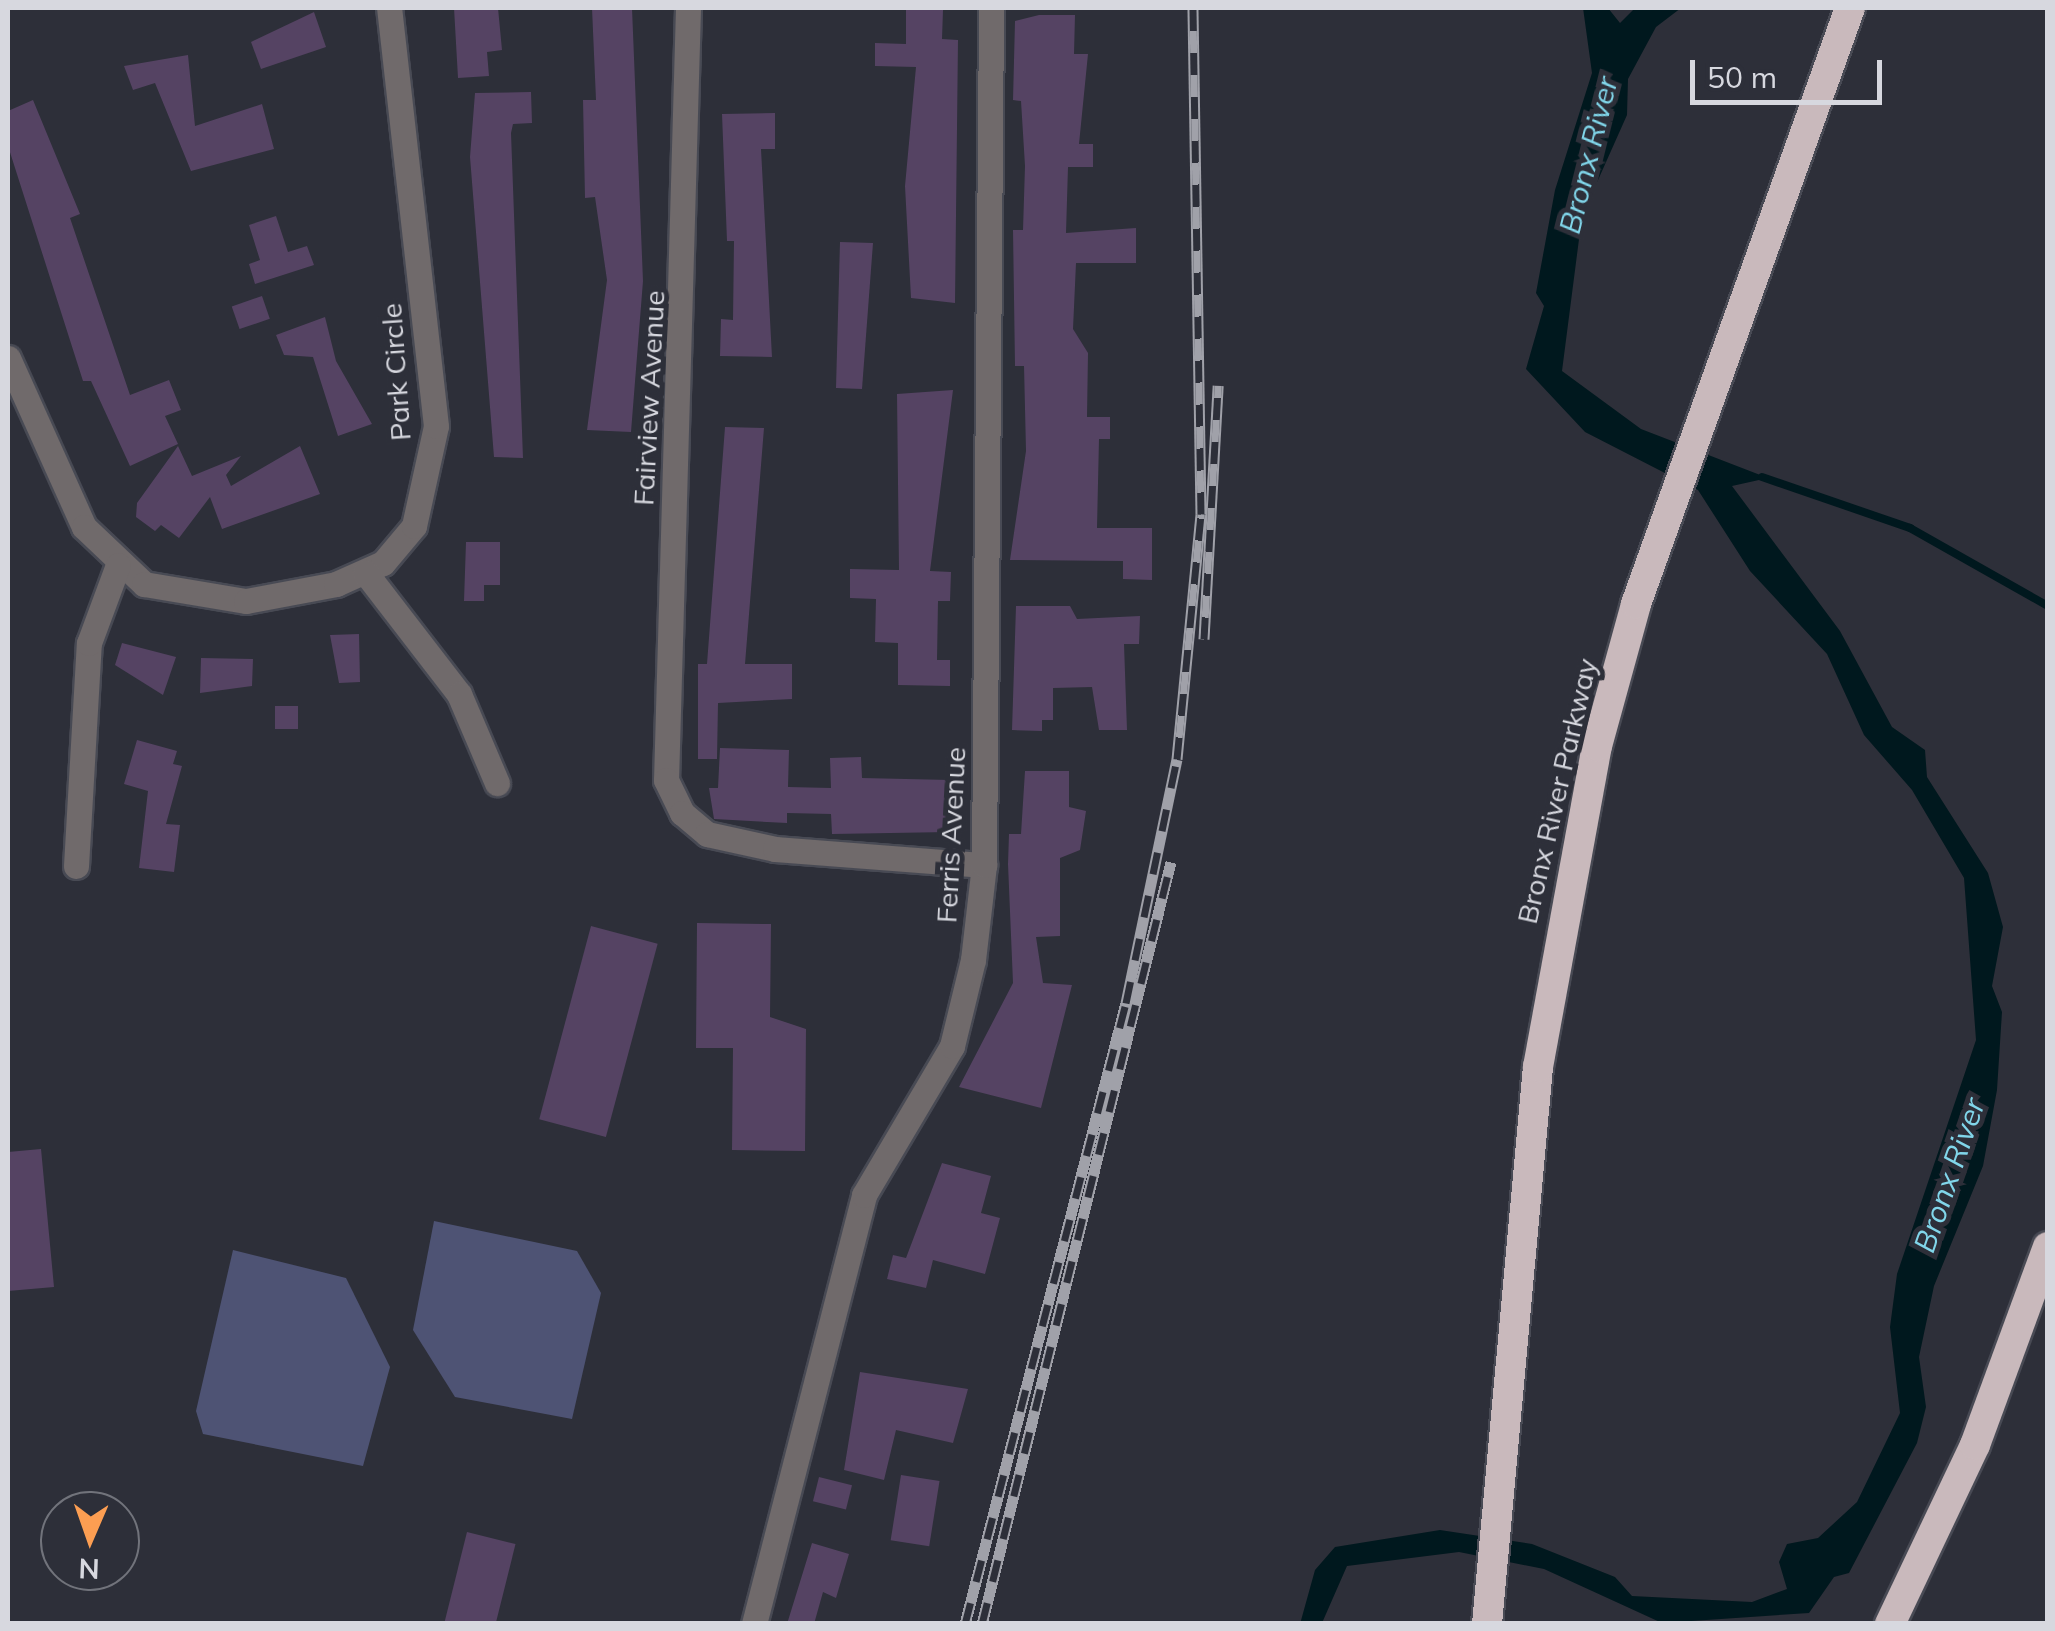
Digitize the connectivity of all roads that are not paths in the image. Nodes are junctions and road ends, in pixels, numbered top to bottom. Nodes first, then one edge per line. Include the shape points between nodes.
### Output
1 (389, 8) edge
2 (688, 8) edge
3 (992, 8) edge
4 (1850, 8) edge
5 (8, 358) edge
6 (118, 565) junction
7 (365, 572) junction
8 (497, 783) dead end
9 (984, 865) junction
10 (76, 866) dead end
11 (2048, 1247) edge
12 (754, 1624) edge
13 (1487, 1624) edge
14 (1890, 1624) edge

1 - 7 street, Park Circle via 436,426 414,526
2 - 9 street, Fairview Avenue via 688,249 662,740 672,791 708,834 775,849
3 - 9 street, Ferris Avenue
4 - 13 highway, Bronx River Parkway via 1608,698 1551,974 1506,1491
5 - 6 street, Park Circle via 84,528
6 - 7 street, Park Circle via 174,594 246,601
6 - 10 street via 89,643
7 - 8 street via 459,694
9 - 12 street, Ferris Avenue via 960,1022 864,1196
11 - 14 highway via 1994,1400

